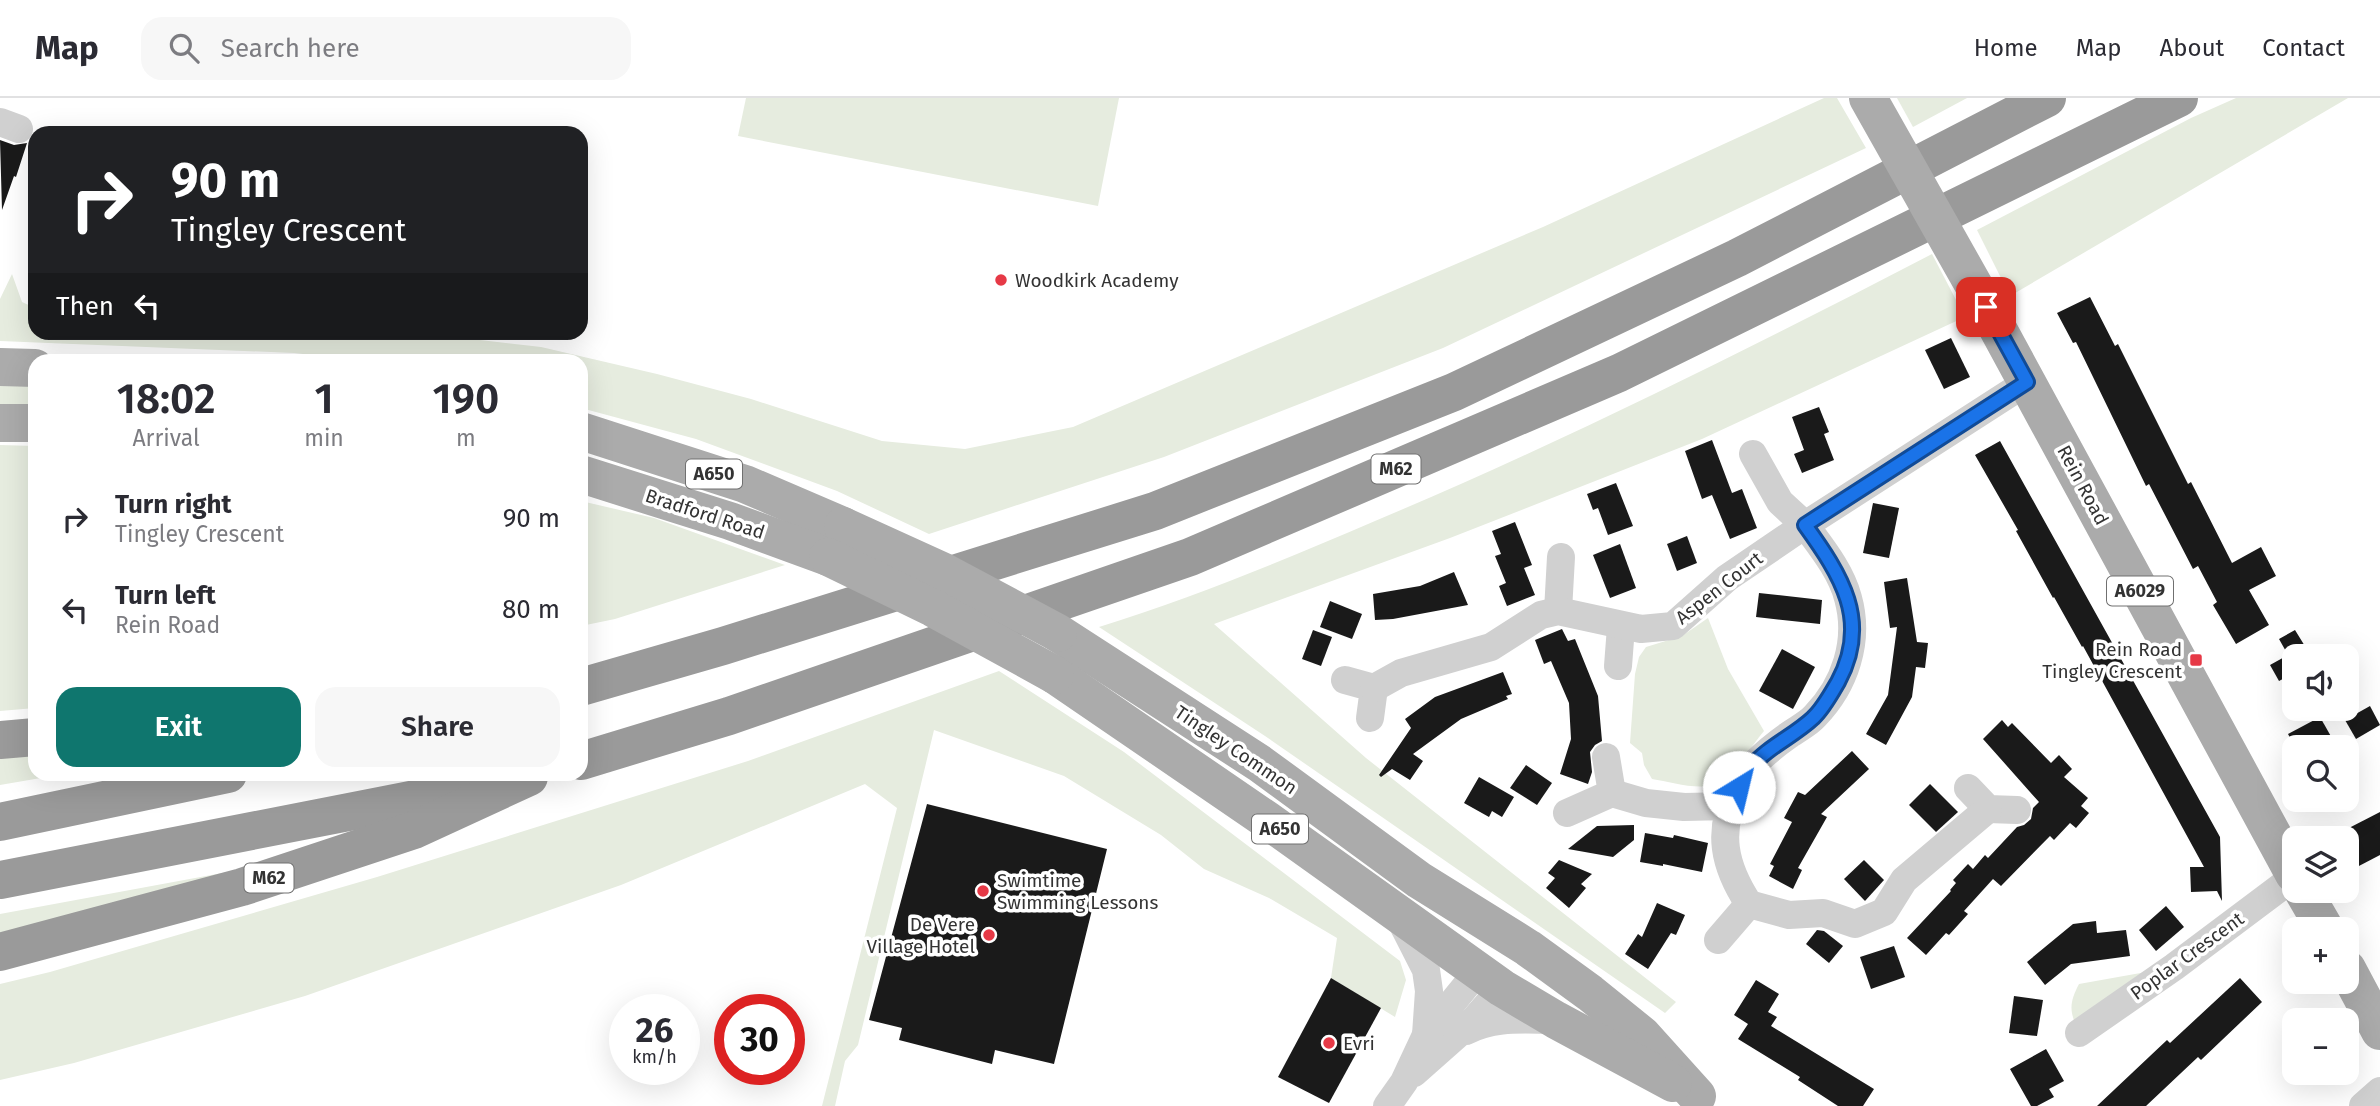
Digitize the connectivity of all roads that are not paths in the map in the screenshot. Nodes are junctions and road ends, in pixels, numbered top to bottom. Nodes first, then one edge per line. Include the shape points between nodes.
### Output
1 (1868, 98) edge
2 (2047, 98) edge
3 (2179, 98) edge
4 (0, 367) edge
5 (28, 368) edge
6 (2027, 382) junction
7 (0, 423) edge
8 (28, 423) edge
9 (588, 434) edge
10 (1753, 454) dead end
11 (588, 476) edge
12 (1805, 525) junction
13 (835, 541) junction
14 (1561, 556) dead end
15 (1558, 611) junction
16 (1621, 627) junction
17 (723, 646) junction
18 (1618, 666) dead end
19 (588, 667) edge
20 (1345, 680) dead end
21 (588, 685) edge
22 (1374, 688) junction
23 (1370, 718) dead end
24 (28, 738) edge
25 (0, 740) edge
26 (1606, 757) dead end
27 (588, 759) edge
28 (195, 781) edge
29 (503, 781) edge
30 (521, 781) edge
31 (1968, 788) dead end
32 (1612, 793) junction
33 (1729, 806) junction
34 (1988, 809) junction
35 (2017, 810) dead end
36 (1567, 813) dead end
37 (0, 822) edge
38 (2282, 854) edge
39 (0, 880) edge
40 (2282, 885) edge
41 (1749, 904) junction
42 (1396, 913) junction
43 (1718, 940) dead end
44 (0, 952) edge
45 (1501, 968) junction
46 (2359, 992) edge
47 (1556, 1020) junction
48 (2380, 1031) edge
49 (2079, 1033) dead end
50 (1426, 1035) junction
51 (1454, 1038) junction
52 (1404, 1082) junction
53 (2380, 1091) edge
54 (1704, 1101) edge
55 (1387, 1106) edge
56 (2363, 1106) edge

1 - 6 main road, Rein Road / A6029, bridge
2 - 17 highway, M62 via 1737,258 1454,392 1155,511
3 - 27 highway, M62 via 1619,373 1190,557 729,716
4 - 5 main road
6 - 12 street, Aspen Court
6 - 38 main road, Rein Road / A6029
7 - 8 main road
9 - 13 main road, Bradford Road / A650 via 745,484
10 - 12 street via 1780,502
11 - 13 main road, Bradford Road / A650 via 730,521
12 - 16 street, Aspen Court via 1727,578 1673,626
12 - 33 street via 1832,563 1848,597 1854,633 1847,664 1814,717 1749,768
13 - 42 main road, Tingley Common / A650, bridge via 933,608 1055,675
13 - 45 main road, Tingley Common / A650, bridge via 942,571 1058,633 1259,763 1419,880
14 - 15 street
15 - 16 street, Aspen Court
15 - 22 street via 1542,615 1491,647 1401,673
16 - 18 street
17 - 19 highway, M62
17 - 21 highway, M62
20 - 22 street
22 - 23 street
24 - 25 highway
26 - 32 street
28 - 37 highway
29 - 39 highway, M62
30 - 44 highway, M62 via 401,835 242,887
31 - 34 street
32 - 33 street via 1646,803
32 - 36 street
33 - 41 street via 1724,847 1734,881
34 - 35 street
34 - 41 street via 1904,880 1884,912 1855,924 1823,913 1789,915
40 - 49 street, Poplar Crescent
41 - 43 street
42 - 45 main road, Tingley Common / A650
42 - 50 street via 1426,970
45 - 47 main road, Tingley Common / A650
45 - 50 street
45 - 51 street via 1475,1018
45 - 54 main road, Tingley Common / A650 via 1590,993 1642,1035
46 - 48 main road
47 - 51 street via 1501,1019
47 - 54 main road, Tingley Common / A650
50 - 52 street
51 - 52 street
52 - 55 street
53 - 56 street

